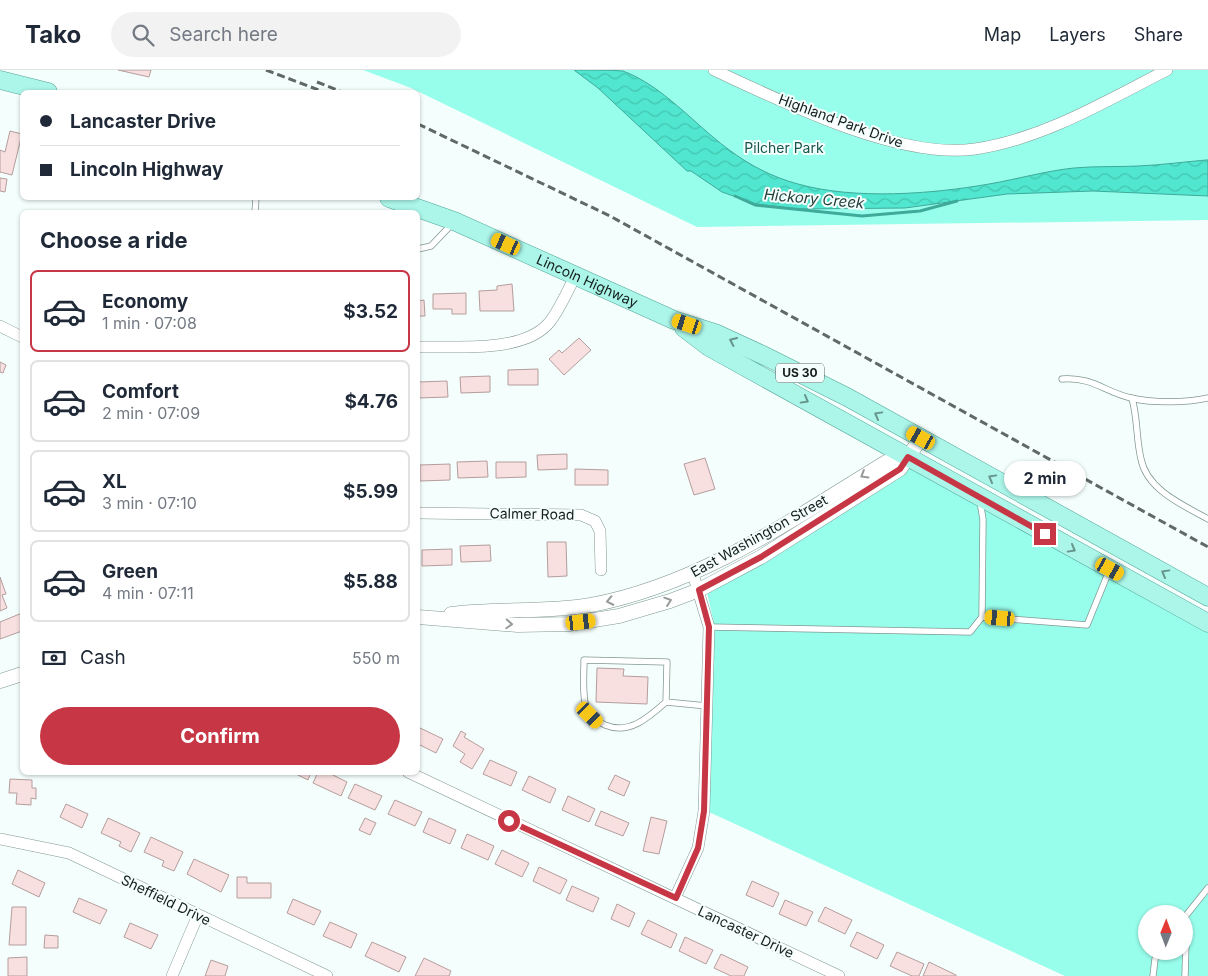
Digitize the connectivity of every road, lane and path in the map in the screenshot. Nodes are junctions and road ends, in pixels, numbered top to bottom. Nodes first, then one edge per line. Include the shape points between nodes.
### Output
1 (714, 70) edge
2 (1167, 70) edge
3 (0, 80) edge
4 (40, 90) edge
5 (395, 200) edge
6 (454, 221) junction
7 (420, 249) edge
8 (576, 274) junction
9 (674, 320) junction
10 (0, 326) edge
11 (20, 336) edge
12 (420, 347) edge
13 (1062, 379) dead end
14 (1132, 398) junction
15 (1208, 398) edge
16 (921, 438) junction
17 (908, 457) junction
18 (980, 499) junction
19 (420, 513) edge
20 (1208, 519) edge
21 (1110, 569) junction
22 (601, 570) dead end
23 (694, 574) junction
24 (699, 590) junction
25 (1208, 597) edge
26 (421, 617) edge
27 (982, 617) junction
28 (1208, 623) edge
29 (709, 627) junction
30 (20, 675) edge
31 (0, 681) edge
32 (666, 702) junction
33 (707, 706) junction
34 (414, 775) edge
35 (0, 839) edge
36 (1208, 888) edge
37 (676, 898) junction
38 (1193, 907) edge
39 (198, 915) junction
40 (1155, 960) edge
41 (1185, 960) edge
42 (172, 976) edge
43 (327, 976) edge
44 (839, 976) edge
45 (1153, 976) edge
46 (1185, 976) edge

1 - 2 street, Highland Park Drive via 811,113 894,142 934,150 975,149 1026,136 1086,111
3 - 4 main road
5 - 6 main road, Lincoln Highway / US 30
6 - 7 lane via 432,246
6 - 8 main road, Lincoln Highway / US 30
8 - 9 main road, Lincoln Highway / US 30
8 - 12 street via 548,324 531,337 504,344
16 -> 9 main road, Lincoln Highway / US 30 via 765,356 715,333
9 -> 17 main road, Lincoln Highway / US 30 via 709,347
10 - 11 street
13 - 14 lane via 1079,378
14 - 15 lane via 1184,401
14 - 20 lane via 1138,418 1140,458 1149,478 1177,502
16 - 17 street, East Washington Street
25 -> 16 main road, Lincoln Highway / US 30
17 - 18 main road, Lincoln Highway / US 30
17 -> 23 street, East Washington Street via 893,458
17 - 24 street, East Washington Street via 900,469 761,557
18 -> 21 main road, Lincoln Highway / US 30
18 - 27 lane via 984,519
19 - 22 street, Calmer Road via 581,514 595,520 600,531
21 - 27 lane via 1087,625
21 - 28 main road, Lincoln Highway / US 30
23 - 24 street
23 -> 26 street, East Washington Street via 591,605 543,611
26 -> 24 street, East Washington Street via 518,625 569,624 619,616
24 - 29 street
27 - 29 lane via 970,632
29 - 33 street
30 - 31 street
32 - 32 lane via 667,662 584,660 586,706 597,722 612,728 628,728
32 - 33 lane
33 - 37 street via 704,811 698,848
34 - 37 street, Lancaster Drive
35 - 39 street, Sheffield Drive via 69,853
36 - 38 lane
37 - 44 street, Lancaster Drive
39 - 42 street
39 - 43 street, Sheffield Drive
40 - 45 lane
41 - 46 lane

